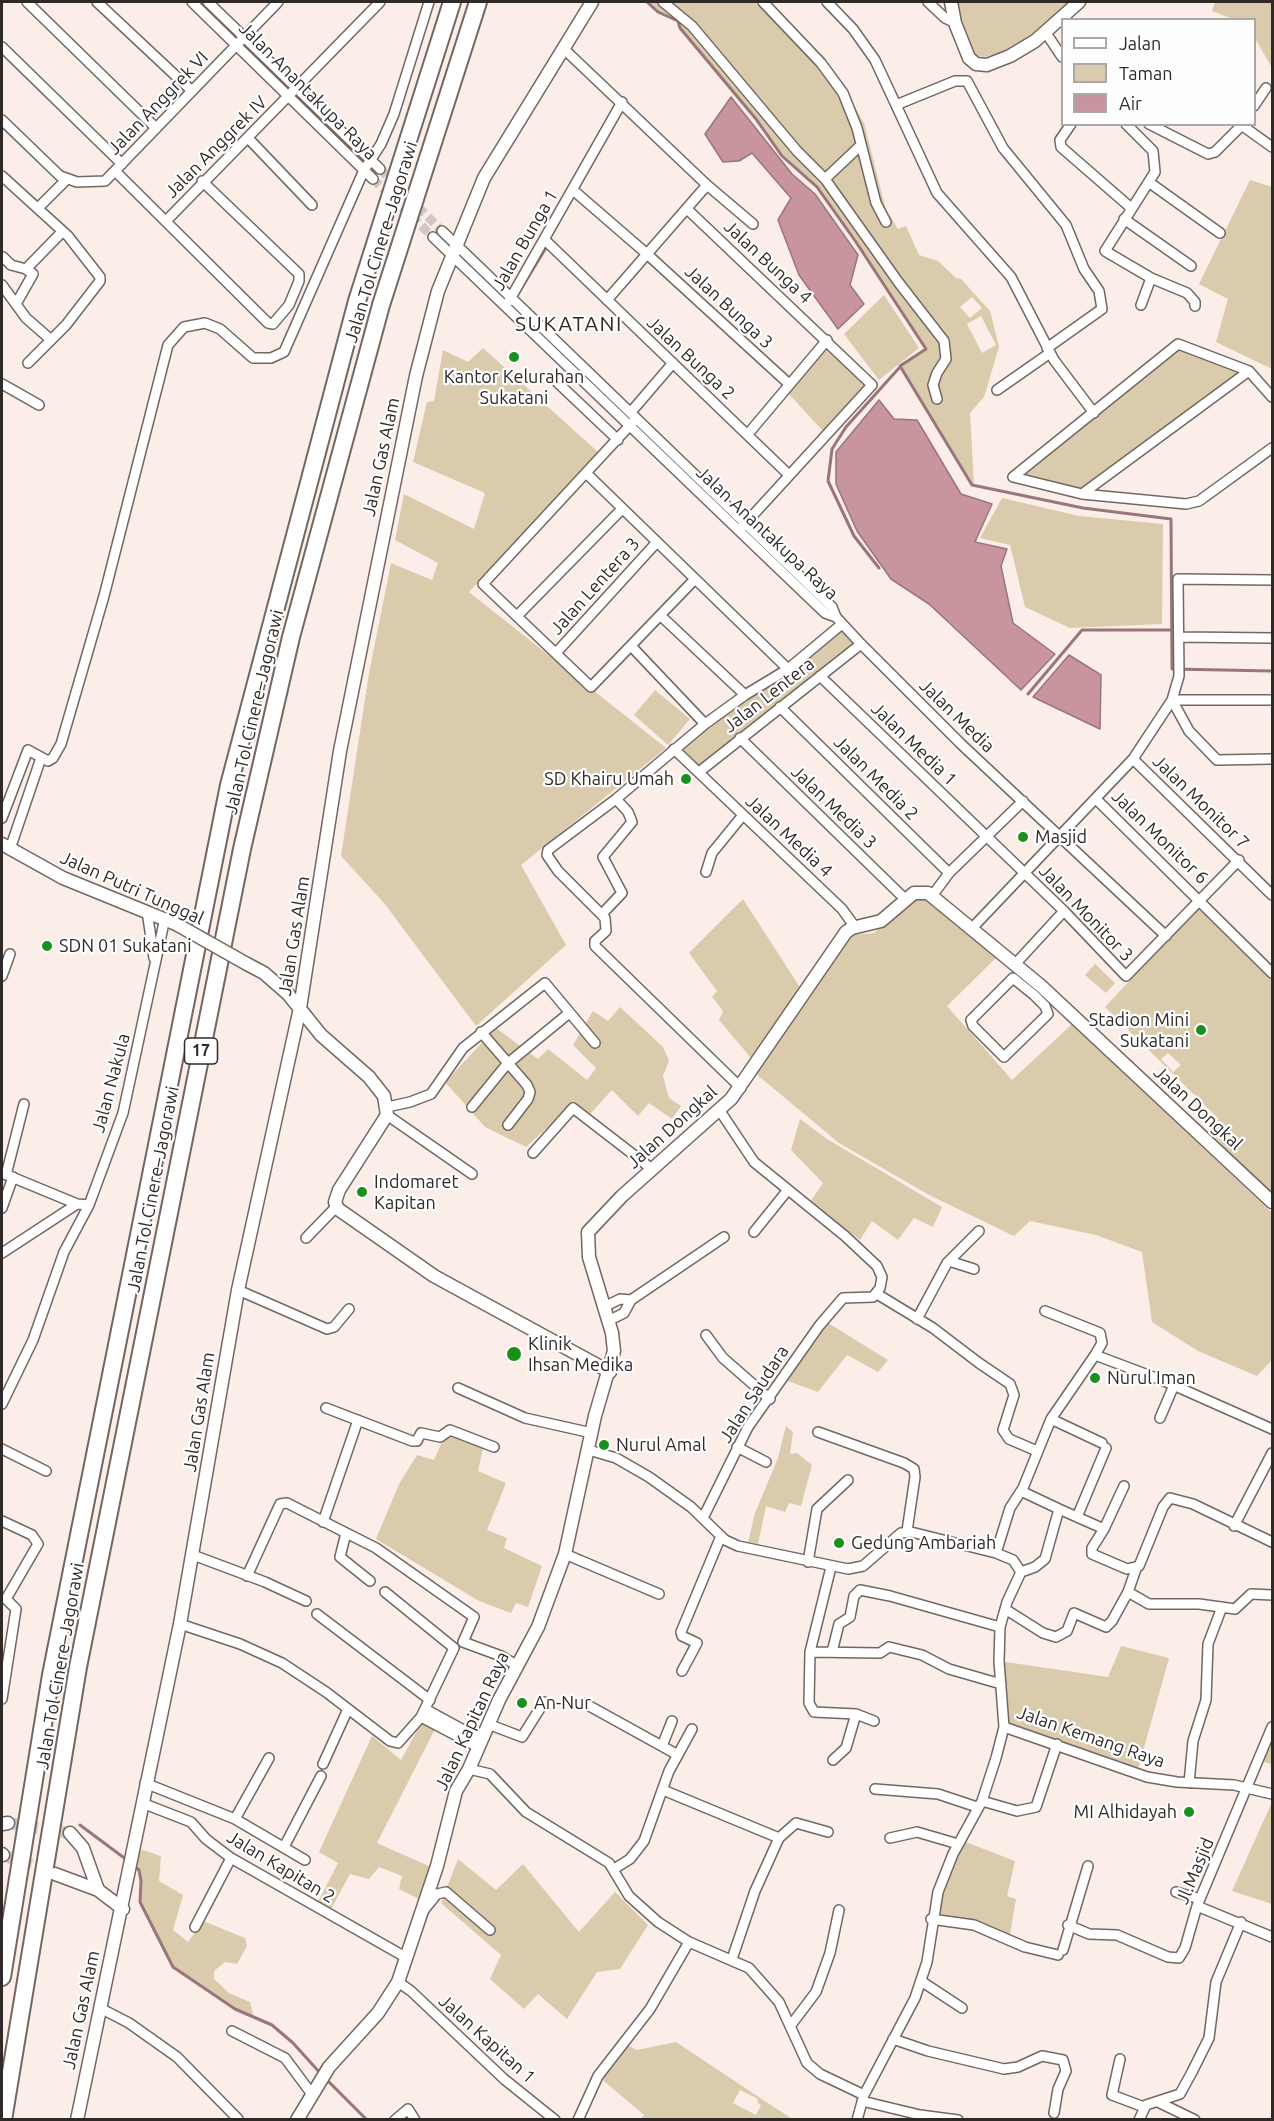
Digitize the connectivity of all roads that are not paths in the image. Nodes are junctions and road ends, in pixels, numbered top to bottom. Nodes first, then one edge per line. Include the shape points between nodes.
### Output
1 (27, 2) edge
2 (97, 2) edge
3 (192, 2) edge
4 (208, 2) edge
5 (278, 2) edge
6 (380, 2) edge
7 (429, 2) edge
8 (452, 2) edge
9 (478, 2) edge
10 (592, 2) edge
11 (663, 2) edge
12 (763, 2) edge
13 (827, 2) edge
14 (928, 2) edge
15 (951, 2) edge
16 (1079, 2) edge
17 (1062, 18) edge
18 (1061, 19) edge
19 (955, 23) junction
20 (1046, 33) junction
21 (246, 36) junction
22 (238, 44) junction
23 (2, 47) edge
24 (564, 49) junction
25 (1061, 56) edge
26 (298, 87) junction
27 (1266, 88) dead end
28 (192, 91) junction
29 (290, 95) junction
30 (622, 102) junction
31 (1256, 103) edge
32 (896, 105) junction
33 (2, 120) edge
34 (1070, 126) edge
35 (1128, 126) edge
36 (1153, 126) edge
37 (1241, 126) edge
38 (1243, 126) edge
39 (156, 128) junction
40 (248, 138) junction
41 (861, 144) junction
42 (1272, 147) edge
43 (371, 161) junction
44 (118, 167) junction
45 (380, 169) tunnel mouth
46 (364, 170) junction
47 (2, 176) edge
48 (373, 179) tunnel mouth
49 (825, 179) junction
50 (66, 180) junction
51 (202, 181) junction
52 (1150, 183) junction
53 (706, 185) junction
54 (573, 190) junction
55 (312, 205) dead end
56 (1130, 207) junction
57 (38, 208) junction
58 (687, 208) junction
59 (1124, 219) junction
60 (166, 221) junction
61 (886, 222) dead end
62 (753, 224) dead end
63 (441, 231) tunnel mouth
64 (62, 232) junction
65 (1220, 233) dead end
66 (433, 237) tunnel mouth
67 (545, 240) junction
68 (453, 250) junction
69 (647, 254) junction
70 (3, 257) dead end
71 (1191, 266) dead end
72 (26, 269) junction
73 (1151, 278) junction
74 (2, 285) edge
75 (512, 297) junction
76 (607, 300) junction
77 (16, 304) junction
78 (1141, 305) dead end
79 (505, 306) junction
80 (1195, 306) dead end
81 (50, 339) junction
82 (826, 340) junction
83 (1049, 350) junction
84 (28, 363) dead end
85 (673, 363) junction
86 (1249, 371) junction
87 (558, 383) dead end
88 (2, 384) edge
89 (789, 384) junction
90 (997, 390) dead end
91 (1272, 397) edge
92 (937, 399) dead end
93 (39, 405) dead end
94 (1094, 413) junction
95 (634, 415) junction
96 (629, 426) junction
97 (748, 434) junction
98 (618, 440) junction
99 (1272, 448) edge
100 (678, 457) junction
101 (671, 465) junction
102 (587, 474) junction
103 (789, 476) junction
104 (1082, 494) junction
105 (622, 509) junction
106 (742, 526) junction
107 (657, 542) junction
108 (695, 579) junction
109 (1272, 580) edge
110 (517, 616) junction
111 (661, 616) junction
112 (839, 621) junction
113 (1179, 638) junction
114 (1272, 638) edge
115 (861, 644) junction
116 (632, 646) junction
117 (556, 653) junction
118 (788, 669) junction
119 (820, 676) junction
120 (745, 695) junction
121 (1172, 700) junction
122 (1272, 700) edge
123 (780, 707) junction
124 (705, 724) junction
125 (740, 738) junction
126 (674, 749) junction
127 (41, 758) junction
128 (1133, 759) junction
129 (1272, 759) edge
130 (699, 772) junction
131 (616, 799) junction
132 (1096, 799) junction
133 (1023, 801) junction
134 (743, 815) junction
135 (2, 818) edge
136 (1058, 836) junction
137 (986, 837) junction
138 (6, 847) edge
139 (1239, 860) junction
140 (706, 872) dead end
141 (1023, 872) junction
142 (949, 873) junction
143 (935, 892) dead end
144 (1272, 895) edge
145 (905, 900) junction
146 (1201, 900) junction
147 (147, 911) junction
148 (1064, 911) junction
149 (602, 914) junction
150 (171, 921) junction
151 (976, 924) dead end
152 (855, 927) junction
153 (1166, 936) junction
154 (10, 954) dead end
155 (1018, 961) dead end
156 (155, 966) junction
157 (1272, 973) edge
158 (2, 976) edge
159 (1038, 991) junction
160 (300, 1008) junction
161 (568, 1014) junction
162 (481, 1032) junction
163 (595, 1043) dead end
164 (507, 1064) junction
165 (741, 1088) junction
166 (24, 1104) dead end
167 (472, 1107) dead end
168 (387, 1111) junction
169 (720, 1111) junction
170 (508, 1125) dead end
171 (533, 1153) dead end
172 (652, 1169) junction
173 (472, 1173) dead end
174 (7, 1175) edge
175 (787, 1191) junction
176 (1272, 1202) edge
177 (77, 1204) junction
178 (89, 1205) junction
179 (337, 1206) junction
180 (2, 1208) edge
181 (980, 1231) dead end
182 (754, 1232) dead end
183 (724, 1237) dead end
184 (306, 1238) dead end
185 (2, 1253) edge
186 (950, 1261) junction
187 (974, 1269) dead end
188 (238, 1290) junction
189 (877, 1294) junction
190 (631, 1300) junction
191 (603, 1307) junction
192 (349, 1309) dead end
193 (1045, 1311) dead end
194 (917, 1319) junction
195 (608, 1321) junction
196 (705, 1335) dead end
197 (1095, 1355) junction
198 (610, 1371) junction
199 (1174, 1385) junction
200 (458, 1388) dead end
201 (770, 1399) junction
202 (2, 1404) edge
203 (326, 1408) dead end
204 (1160, 1418) dead end
205 (1051, 1419) junction
206 (358, 1420) junction
207 (1272, 1429) edge
208 (818, 1432) dead end
209 (592, 1433) junction
210 (494, 1446) dead end
211 (737, 1447) junction
212 (2, 1449) edge
213 (589, 1450) junction
214 (1037, 1451) junction
215 (1272, 1453) edge
216 (766, 1462) dead end
217 (46, 1471) dead end
218 (848, 1480) dead end
219 (1124, 1486) dead end
220 (1021, 1491) junction
221 (1059, 1509) junction
222 (1077, 1517) junction
223 (703, 1518) junction
224 (2, 1521) edge
225 (323, 1522) junction
226 (1234, 1526) junction
227 (1104, 1529) junction
228 (907, 1531) junction
229 (346, 1533) junction
230 (721, 1536) junction
231 (1272, 1542) edge
232 (996, 1553) junction
233 (565, 1554) junction
234 (193, 1555) junction
235 (808, 1562) junction
236 (831, 1567) junction
237 (1136, 1569) junction
238 (1021, 1572) junction
239 (247, 1576) junction
240 (370, 1581) dead end
241 (385, 1592) dead end
242 (1128, 1592) junction
243 (659, 1594) dead end
244 (1272, 1595) edge
245 (306, 1601) dead end
246 (1222, 1607) junction
247 (1005, 1610) junction
248 (317, 1614) dead end
249 (180, 1624) junction
250 (1000, 1627) junction
251 (810, 1652) junction
252 (832, 1652) junction
253 (518, 1666) junction
254 (682, 1671) dead end
255 (1001, 1684) junction
256 (2, 1699) edge
257 (544, 1702) dead end
258 (584, 1703) dead end
259 (426, 1708) junction
260 (348, 1709) junction
261 (856, 1714) junction
262 (672, 1721) dead end
263 (874, 1721) dead end
264 (488, 1724) junction
265 (1004, 1727) junction
266 (1272, 1727) edge
267 (692, 1729) dead end
268 (479, 1743) junction
269 (1057, 1744) junction
270 (662, 1746) junction
271 (678, 1755) junction
272 (269, 1758) dead end
273 (833, 1760) dead end
274 (323, 1764) dead end
275 (469, 1769) junction
276 (321, 1776) dead end
277 (145, 1783) junction
278 (1188, 1783) junction
279 (1248, 1787) junction
280 (663, 1790) junction
281 (875, 1790) dead end
282 (1272, 1794) edge
283 (142, 1803) junction
284 (980, 1804) junction
285 (235, 1819) junction
286 (828, 1832) dead end
287 (70, 1833) dead end
288 (779, 1838) junction
289 (890, 1838) dead end
290 (958, 1844) junction
291 (284, 1847) junction
292 (231, 1858) junction
293 (305, 1860) dead end
294 (1088, 1866) dead end
295 (615, 1869) junction
296 (55, 1874) tunnel mouth
297 (98, 1890) junction
298 (1176, 1892) dead end
299 (1198, 1903) junction
300 (123, 1909) junction
301 (839, 1910) dead end
302 (423, 1912) junction
303 (932, 1919) junction
304 (1241, 1922) junction
305 (1068, 1925) junction
306 (195, 1927) dead end
307 (490, 1930) dead end
308 (1272, 1936) edge
309 (689, 1942) junction
310 (407, 1958) junction
311 (732, 1959) junction
312 (2, 1977) edge
313 (921, 1981) junction
314 (398, 1982) junction
315 (100, 2007) junction
316 (962, 2008) dead end
317 (791, 2025) junction
318 (232, 2031) dead end
319 (893, 2039) junction
320 (1120, 2059) dead end
321 (315, 2088) junction
322 (863, 2098) junction
323 (1158, 2102) junction
324 (1144, 2107) junction
325 (1054, 2112) dead end
326 (237, 2119) edge
327 (3, 2120) edge
328 (77, 2120) edge
329 (297, 2120) edge
330 (395, 2120) edge
331 (415, 2120) edge
332 (555, 2120) edge
333 (578, 2120) edge
334 (857, 2120) edge
335 (958, 2120) edge
336 (1138, 2120) edge
337 (1195, 2120) edge

1 - 39 street
2 - 28 street
3 - 22 street, Jalan Anantakupa Raya
4 - 21 street, Jalan Anantakupa Raya
5 - 21 street, Jalan Anggrek VI
6 - 26 street, Jalan Anggrek IV
7 - 43 street via 394,114
8 - 312 highway, Jalan Tol Cinere–Jagorawi / 17 via 357,301 229,785 51,1675
9 - 327 highway, Jalan Tol Cinere–Jagorawi / 17 via 381,305 291,637 242,849 78,1667
10 - 24 street, Jalan Gas Alam
11 - 49 street via 692,26 796,151
12 - 41 street via 837,83
13 - 32 street via 865,44
14 - 19 street
15 - 19 street
16 - 17 street
18 - 20 street
19 - 20 street via 969,58 981,65 1000,61
20 - 25 street
21 - 22 street, Jalan Anggrek VI
21 - 26 street, Jalan Anantakupa Raya
22 - 28 street, Jalan Anggrek VI
22 - 29 street, Jalan Anantakupa Raya
23 - 44 street
24 - 30 street
24 - 68 street, Jalan Gas Alam via 496,156
26 - 29 street, Jalan Anggrek IV
26 - 43 street, Jalan Anantakupa Raya
27 - 31 street
28 - 39 street, Jalan Anggrek VI
29 - 40 street, Jalan Anggrek IV
29 - 46 street, Jalan Anantakupa Raya
30 - 53 street
30 - 54 street, Jalan Bunga 1
32 - 83 street via 930,182 1011,277
32 - 83 street via 955,81 967,81 1003,148 1066,225 1084,268 1099,291 1102,309
33 - 50 street
34 - 56 street via 1060,140 1061,147
35 - 52 street via 1155,155
36 - 37 street via 1208,154 1215,152
38 - 42 street
39 - 44 street, Jalan Anggrek VI
40 - 51 street, Jalan Anggrek IV
40 - 55 street
41 - 49 street
41 - 61 street via 876,204
43 - 45 street, Jalan Anantakupa Raya
43 - 46 street
44 - 50 street, Jalan Anggrek VI via 99,183
44 - 60 street
46 - 48 street, Jalan Anantakupa Raya
46 - 127 street via 284,352 271,358 252,358 220,329 205,324 184,327 173,337 160,372 61,744 53,758
47 - 57 street
49 - 92 street via 944,341 946,358 933,385
50 - 57 street
51 - 60 street, Jalan Anggrek IV
51 - 60 street via 299,274 295,293 281,316 273,324 268,323
52 - 56 street
52 - 65 street
53 - 58 street
53 - 62 street
54 - 67 street, Jalan Bunga 1
54 - 69 street, Jalan Bunga 3
56 - 59 street
57 - 64 street
58 - 69 street
58 - 82 street, Jalan Bunga 4
59 - 71 street
59 - 73 street via 1105,251
63 - 68 street, Jalan Anantakupa Raya
64 - 72 street
64 - 81 street via 78,246 101,279 66,325
66 - 68 street, Jalan Anantakupa Raya
67 - 75 street, Jalan Bunga 1
67 - 76 street, Jalan Bunga 2
68 - 75 street, Jalan Anantakupa Raya
68 - 79 street, Jalan Anantakupa Raya
68 - 160 street, Jalan Gas Alam via 416,376 382,539 340,751
69 - 76 street
69 - 89 street, Jalan Bunga 3
70 - 72 street via 11,265
72 - 77 street via 33,274
73 - 78 street
73 - 80 street via 1187,293
74 - 77 street
75 - 79 street, Jalan Bunga 1
75 - 95 street, Jalan Anantakupa Raya
76 - 85 street, Jalan Bunga 2
77 - 81 street
79 - 96 street, Jalan Anantakupa Raya
81 - 84 street
82 - 89 street
82 - 103 street, Jalan Bunga 4 via 872,385
83 - 90 street
83 - 94 street
85 - 95 street
85 - 97 street, Jalan Bunga 2
86 - 91 street
86 - 94 street via 1178,344
86 - 104 street
87 - 98 street
88 - 93 street
89 - 97 street
94 - 104 street via 1013,477
95 - 96 street
95 - 100 street, Jalan Anantakupa Raya
96 - 98 street
96 - 101 street, Jalan Anantakupa Raya
97 - 103 street, Jalan Bunga 2
98 - 102 street
99 - 104 street via 1192,504
100 - 101 street
100 - 106 street, Jalan Anantakupa Raya
101 - 106 street, Jalan Anantakupa Raya
102 - 105 street
102 - 110 street via 483,584
103 - 106 street
105 - 107 street
105 - 110 street
106 - 112 street, Jalan Anantakupa Raya via 825,613
107 - 108 street
107 - 117 street, Jalan Lentera 3
108 - 111 street
108 - 118 street
109 - 113 street via 1178,579
110 - 117 street
111 - 116 street
111 - 120 street
112 - 115 street, Jalan Media
112 - 118 street, Jalan Lentera
113 - 114 street
113 - 121 street via 1179,671
115 - 119 street, Jalan Lentera
115 - 133 street, Jalan Media
116 - 117 street via 591,687
116 - 124 street
118 - 120 street, Jalan Lentera
119 - 123 street, Jalan Lentera
119 - 137 street, Jalan Media 1
120 - 124 street, Jalan Lentera
121 - 122 street
121 - 128 street
121 - 129 street via 1189,732 1217,760
123 - 125 street, Jalan Lentera
123 - 142 street, Jalan Media 2
124 - 126 street, Jalan Lentera
125 - 130 street, Jalan Lentera
125 - 145 street, Jalan Media 3
126 - 130 street, Jalan Media 4
126 - 131 street, Jalan Lentera
127 - 135 street via 28,750
127 - 138 street
128 - 132 street
128 - 139 street, Jalan Monitor 7
130 - 134 street, Jalan Media 4
131 - 149 street via 632,822 603,856 622,892
131 - 149 street, Jalan Lentera via 548,850 547,855
132 - 136 street
132 - 146 street, Jalan Monitor 6
133 - 136 street, Jalan Media
133 - 137 street
134 - 140 street via 712,853
134 - 152 street, Jalan Media 4 via 842,909
136 - 141 street
136 - 153 street, Jalan Media
137 - 141 street, Jalan Media 1
137 - 142 street
138 - 147 street, Jalan Putri Tunggal via 63,878
139 - 144 street, Jalan Monitor 7
139 - 146 street
141 - 148 street, Jalan Monitor 3
141 - 151 street
142 - 143 street
145 - 152 street via 881,921
145 - 159 street, Jalan Dongkal via 921,891 933,896
146 - 153 street
146 - 157 street
147 - 150 street, Jalan Putri Tunggal
147 - 156 street, Jalan Nakula
148 - 153 street, Jalan Monitor 3 via 1126,976
148 - 155 street
149 - 165 street via 607,929 595,946
150 - 156 street, Jalan Nakula
150 - 160 street, Jalan Putri Tunggal, bridge via 275,982
152 - 165 street, Jalan Dongkal via 846,932 828,955
154 - 158 street
156 - 178 street, Jalan Nakula via 127,1100
159 - 159 street via 1048,1014 1005,1056 1000,1056 971,1020 1012,978
159 - 176 street, Jalan Dongkal
160 - 168 street via 321,1035 377,1085
160 - 188 street, Jalan Gas Alam
161 - 162 street via 545,983
161 - 163 street
161 - 164 street
162 - 164 street
162 - 168 street via 463,1048 430,1094
164 - 167 street
164 - 170 street via 530,1092
165 - 169 street, Jalan Dongkal
166 - 174 street
168 - 173 street
168 - 179 street via 339,1190
169 - 172 street, Jalan Dongkal
169 - 175 street via 750,1158
171 - 172 street via 573,1108
172 - 191 street, Jalan Dongkal via 588,1232 587,1248
174 - 177 street
174 - 180 street
175 - 182 street
175 - 189 street via 878,1266 882,1278
177 - 178 street
177 - 185 street
178 - 202 street, Jalan Nakula via 64,1252 33,1340
179 - 184 street
179 - 198 street via 351,1220 434,1276
181 - 186 street
183 - 190 street
186 - 187 street
186 - 194 street
188 - 192 street via 329,1329
188 - 234 street, Jalan Gas Alam
189 - 194 street
189 - 201 street, Jalan Saudara via 866,1299 845,1297 819,1326
190 - 191 street via 620,1299
190 - 195 street via 624,1313
191 - 195 street, Jalan Dongkal
193 - 197 street via 1100,1333 1102,1342
194 - 214 street via 1011,1384 1014,1395 1004,1424 1005,1434
195 - 198 street, Jalan Dongkal via 614,1351
196 - 201 street via 723,1358
197 - 199 street
197 - 205 street
198 - 209 street, Jalan Dongkal
199 - 204 street
199 - 207 street
200 - 209 street via 525,1418
201 - 211 street, Jalan Saudara
203 - 206 street
205 - 214 street
205 - 222 street via 1104,1445
206 - 210 street via 414,1442 422,1433 440,1437 450,1430
206 - 225 street
208 - 228 street via 914,1469
209 - 213 street, Jalan Kapitan Raya
211 - 216 street
211 - 223 street, Jalan Saudara
212 - 217 street
213 - 223 street via 640,1471
213 - 233 street, Jalan Kapitan Raya
214 - 220 street
215 - 226 street
218 - 235 street via 817,1509
219 - 227 street
220 - 221 street
220 - 232 street via 1010,1508
221 - 222 street
221 - 238 street via 1045,1559
222 - 227 street
223 - 230 street
224 - 256 street via 26,1531 38,1544 6,1599 16,1609
225 - 229 street
225 - 239 street via 281,1503
226 - 231 street
226 - 237 street via 1193,1504 1170,1498
227 - 237 street via 1092,1548 1094,1557
228 - 232 street
228 - 236 street via 863,1566
229 - 240 street via 340,1557
229 - 253 street via 376,1548 474,1617 463,1642
230 - 235 street via 738,1546
230 - 254 street via 681,1632 697,1643
232 - 238 street via 1013,1560
233 - 243 street
233 - 253 street, Jalan Kapitan Raya via 538,1627
234 - 239 street
234 - 249 street, Jalan Gas Alam
235 - 236 street
236 - 251 street
237 - 242 street
238 - 247 street, Jalan Kemang Raya
239 - 245 street
241 - 259 street via 454,1648
242 - 246 street via 1149,1604
242 - 247 street via 1108,1626 1074,1613 1067,1631 1056,1637
244 - 246 street via 1251,1594 1239,1608
246 - 278 street via 1208,1644 1206,1700 1192,1741
247 - 250 street, Jalan Kemang Raya
248 - 259 street
249 - 260 street via 282,1663
249 - 277 street, Jalan Gas Alam
250 - 252 street via 860,1590 854,1596 850,1617 839,1624
250 - 255 street, Jalan Kemang Raya
251 - 252 street
251 - 261 street via 808,1697 812,1710
252 - 255 street via 880,1653 890,1647
253 - 264 street, Jalan Kapitan Raya
255 - 265 street, Jalan Kemang Raya
257 - 264 street via 522,1737
258 - 270 street
259 - 260 street via 402,1741 393,1743
259 - 268 street
260 - 274 street
261 - 263 street
261 - 273 street via 846,1748
262 - 270 street
264 - 268 street, Jalan Kapitan Raya
265 - 269 street, Jalan Kemang Raya
265 - 284 street
266 - 279 street, Jl.Masjid
267 - 271 street
268 - 275 street, Jalan Kapitan Raya
269 - 278 street, Jalan Kemang Raya via 1147,1777
269 - 284 street via 1036,1807 1017,1811
270 - 271 street
271 - 280 street
272 - 285 street
275 - 295 street via 490,1774 526,1812
275 - 302 street, Jalan Kapitan Raya via 456,1791
276 - 291 street
277 - 283 street, Jalan Gas Alam
277 - 285 street
278 - 279 street, Jalan Kemang Raya
279 - 282 street, Jalan Kemang Raya
279 - 299 street, Jl.Masjid
280 - 288 street
280 - 295 street via 644,1841
281 - 284 street via 938,1794
283 - 292 street, Jalan Kapitan 2 via 191,1822
283 - 300 street, Jalan Gas Alam
284 - 290 street
285 - 291 street
286 - 288 street via 796,1823
287 - 297 street via 83,1848
288 - 311 street via 755,1891
289 - 290 street via 917,1832
290 - 303 street via 938,1892
291 - 293 street
292 - 306 street
292 - 310 street, Jalan Kapitan 2
294 - 305 street
295 - 309 street via 623,1887 640,1907
296 - 297 street
297 - 300 street
298 - 299 street
299 - 304 street
299 - 305 street, Jl.Masjid via 1179,1958 1117,1935 1089,1934
300 - 315 street, Jalan Gas Alam
301 - 317 street via 824,1974 816,1992
302 - 307 street via 437,1894 446,1892
302 - 310 street, Jalan Kapitan Raya
303 - 305 street via 974,1925 1025,1947 1060,1953
303 - 313 street
304 - 308 street
304 - 323 street via 1216,1982 1206,2045 1180,2094
309 - 311 street
309 - 333 street via 650,2009 598,2076
310 - 314 street, Jalan Kapitan Raya
311 - 317 street via 764,1982
313 - 316 street
313 - 319 street
314 - 321 street, Jalan Kapitan Raya via 378,2013
314 - 332 street, Jalan Kapitan 1
315 - 326 street via 185,2063
315 - 328 street, Jalan Gas Alam
317 - 322 street via 803,2057 812,2068
318 - 321 street via 285,2058
319 - 322 street
319 - 325 street via 1004,2069 1042,2056 1064,2060 1066,2071
320 - 324 street via 1112,2095
321 - 329 street, Jalan Kapitan Raya
322 - 334 street
322 - 335 street via 920,2115
323 - 324 street
323 - 337 street
324 - 336 street
330 - 331 street via 408,2109

